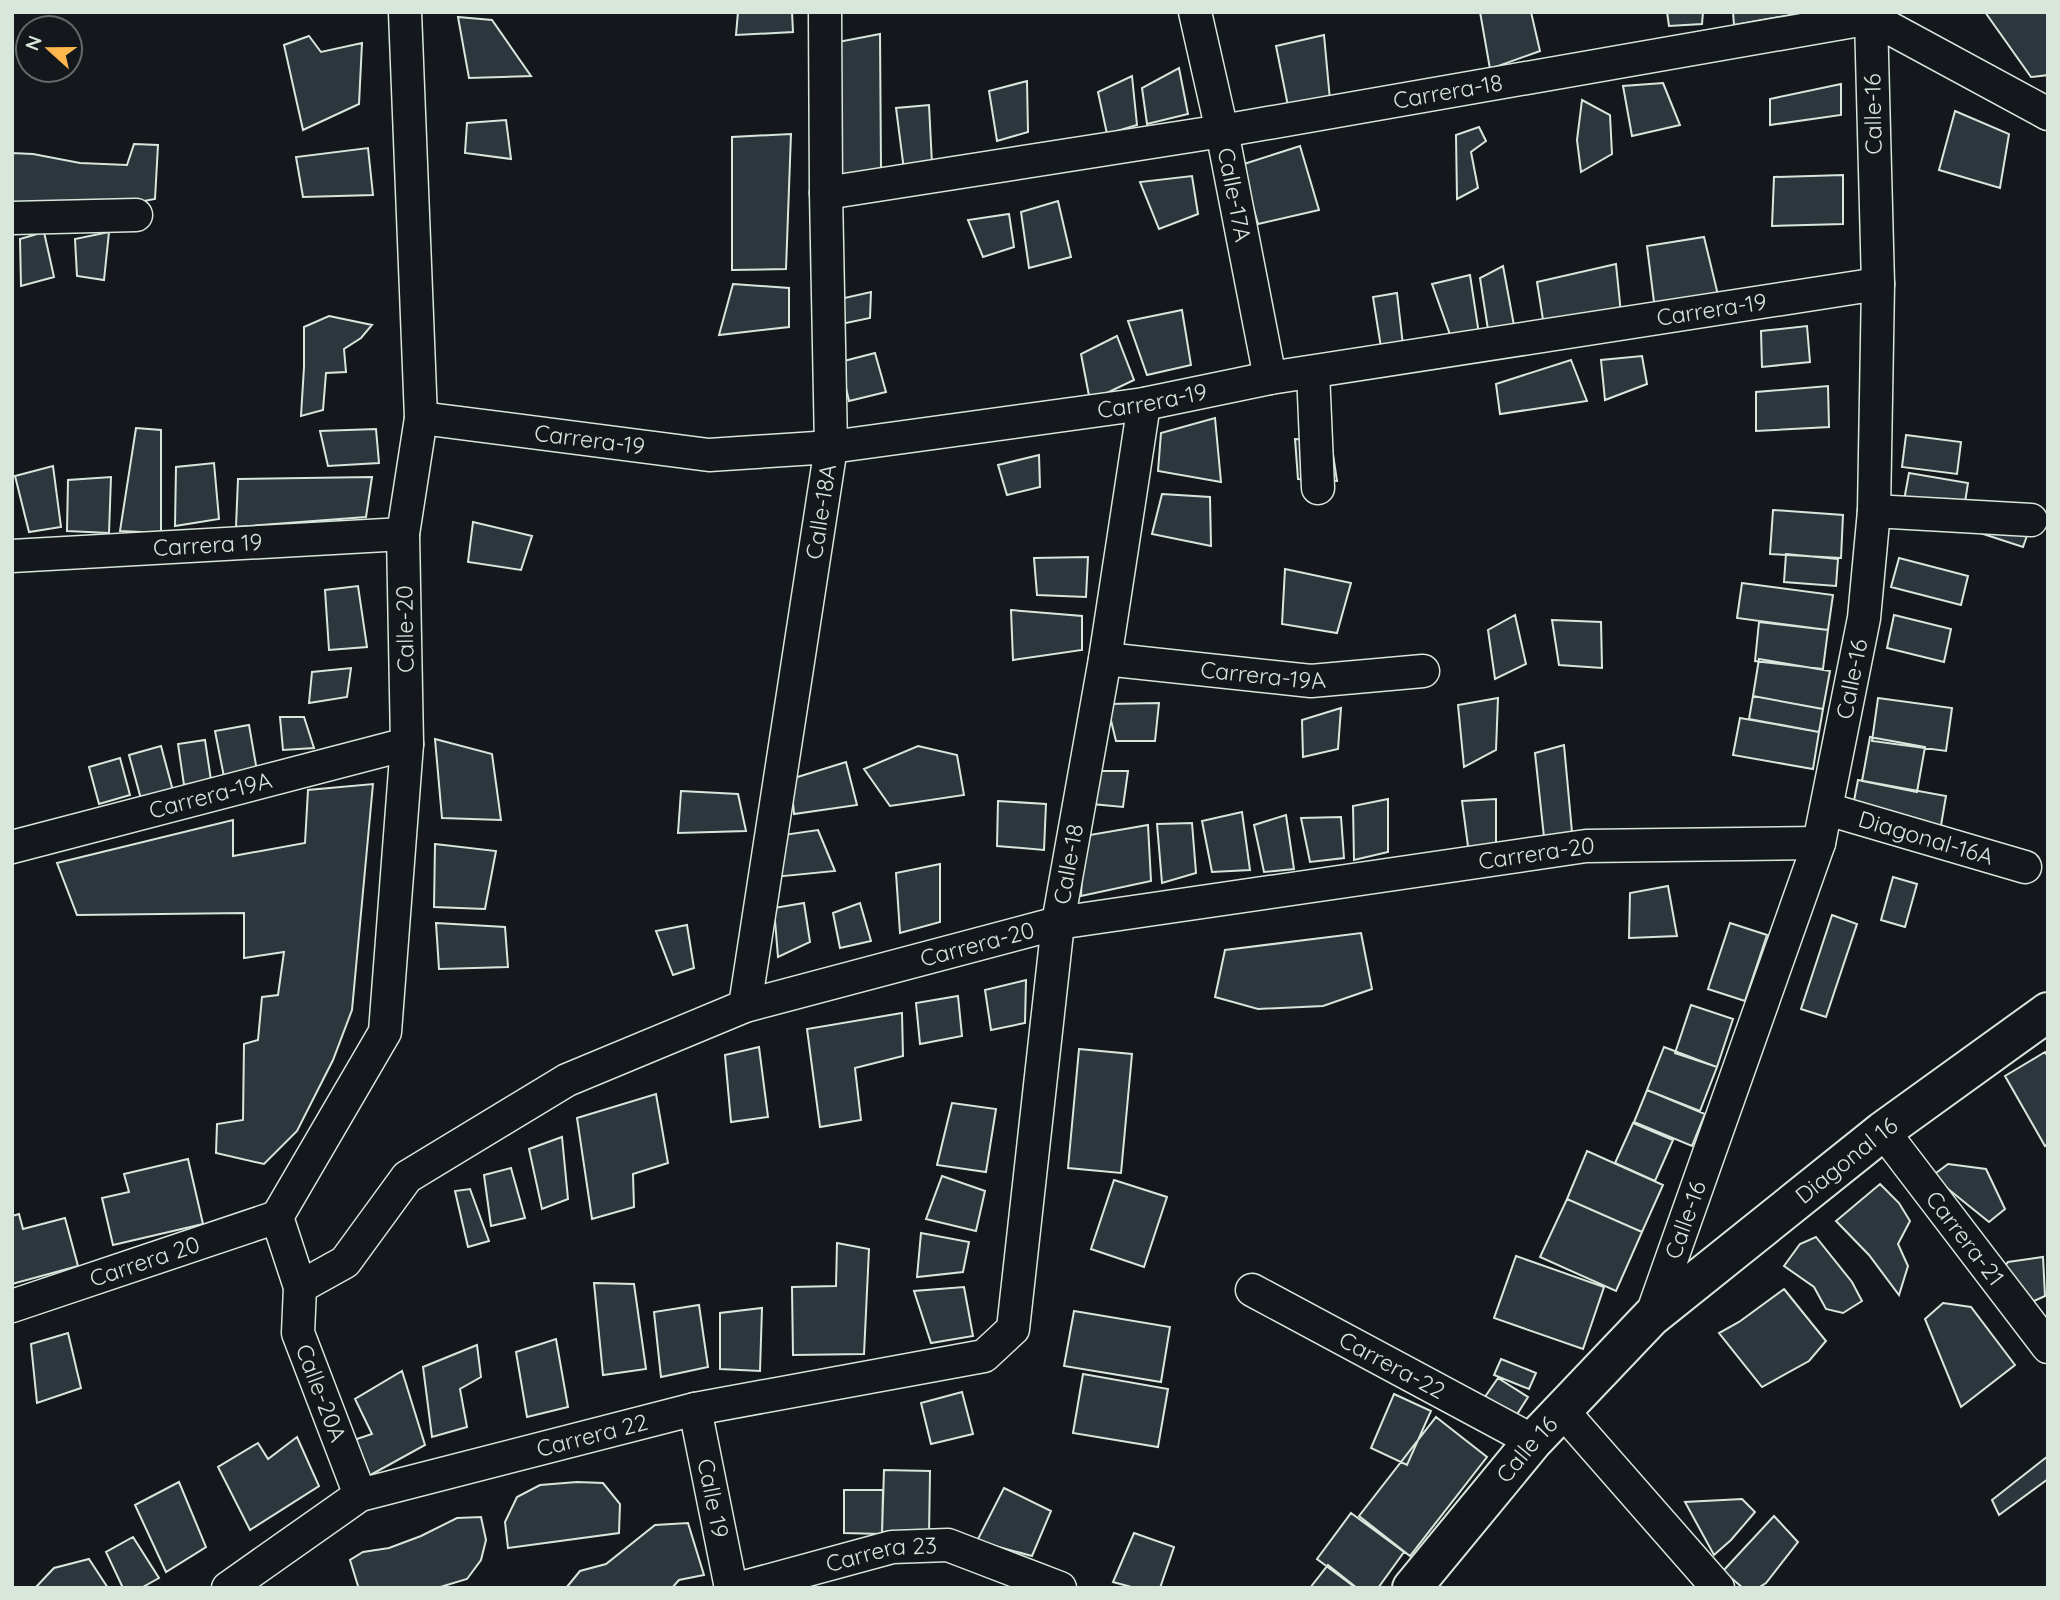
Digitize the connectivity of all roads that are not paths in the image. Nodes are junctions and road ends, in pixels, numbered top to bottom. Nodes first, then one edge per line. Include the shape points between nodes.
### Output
1 (405, 12) edge
2 (825, 12) edge
3 (1195, 12) edge
4 (1872, 15) edge
5 (2048, 114) edge
6 (1222, 131) junction
7 (825, 193) junction
8 (136, 215) dead end
9 (12, 218) edge
10 (1878, 284) junction
11 (1313, 372) junction
12 (1270, 378) junction
13 (1144, 404) junction
14 (421, 418) junction
15 (831, 447) junction
16 (1318, 488) dead end
17 (1874, 511) junction
18 (2031, 520) dead end
19 (403, 534) junction
20 (12, 556) edge
21 (1105, 659) junction
22 (1423, 671) dead end
23 (407, 744) junction
24 (1828, 809) junction
25 (1819, 843) junction
26 (12, 847) edge
27 (2025, 867) dead end
28 (1058, 923) junction
29 (746, 1006) junction
30 (2048, 1012) edge
31 (1883, 1130) junction
32 (277, 1217) junction
33 (300, 1287) junction
34 (1252, 1290) dead end
35 (12, 1306) edge
36 (1651, 1317) junction
37 (2048, 1347) edge
38 (984, 1356) joint
39 (695, 1409) junction
40 (1562, 1409) junction
41 (1533, 1441) junction
42 (360, 1495) junction
43 (228, 1588) edge
44 (731, 1588) edge
45 (741, 1588) edge
46 (1060, 1588) edge
47 (1412, 1588) edge
48 (1718, 1588) edge

1 - 14 street, Calle-20
2 - 7 street, Calle-18A
3 - 6 street, Calle-17A
4 - 5 street
4 - 6 street, Carrera-18
4 - 10 street, Calle-16
6 - 7 street, Carrera-18
6 - 12 street, Calle-17A
7 - 15 street, Calle-18A
8 - 9 street
10 - 11 street, Carrera-19
10 - 17 street, Calle-16
11 - 12 street, Carrera-19
11 - 16 street
12 - 13 street, Carrera-19
13 - 15 street, Carrera-19
13 - 21 street, Calle-18
14 - 15 street, Carrera-19 via 709,455
14 - 19 street, Calle-20
15 - 29 street, Calle-18A
17 - 18 street
17 - 24 street, Calle-16 via 1864,618
19 - 20 street, Carrera 19
19 - 23 street, Calle-20
21 - 22 street, Carrera-19A via 1311,681
21 - 28 street, Calle-18
23 - 26 street, Carrera-19A
23 - 32 street, Calle-20 via 384,1032
24 - 25 street, Calle-16
24 - 27 street, Diagonal-16A
25 - 28 street, Carrera-20 via 1586,846
25 - 36 street, Calle-16
28 - 29 street, Carrera-20
28 - 38 street, Calle-18 via 1013,1329
29 - 33 street, Carrera-20 via 567,1080 407,1177 345,1262
30 - 31 street, Diagonal 16
31 - 36 street, Diagonal 16
31 - 37 street, Carrera-21
32 - 33 street
32 - 35 street, Carrera 20
33 - 42 street, Calle-20A via 298,1333
34 - 41 street, Carrera-22
36 - 40 street, Calle 16
38 - 39 street, Carrera 22
39 - 42 street, Carrera 22
39 - 44 street, Calle 19
40 - 41 street, Calle 16
40 - 48 street
41 - 47 street, Calle 16
42 - 43 street, Carrera 22
45 - 46 street, Carrera 23 via 892,1547 948,1545

